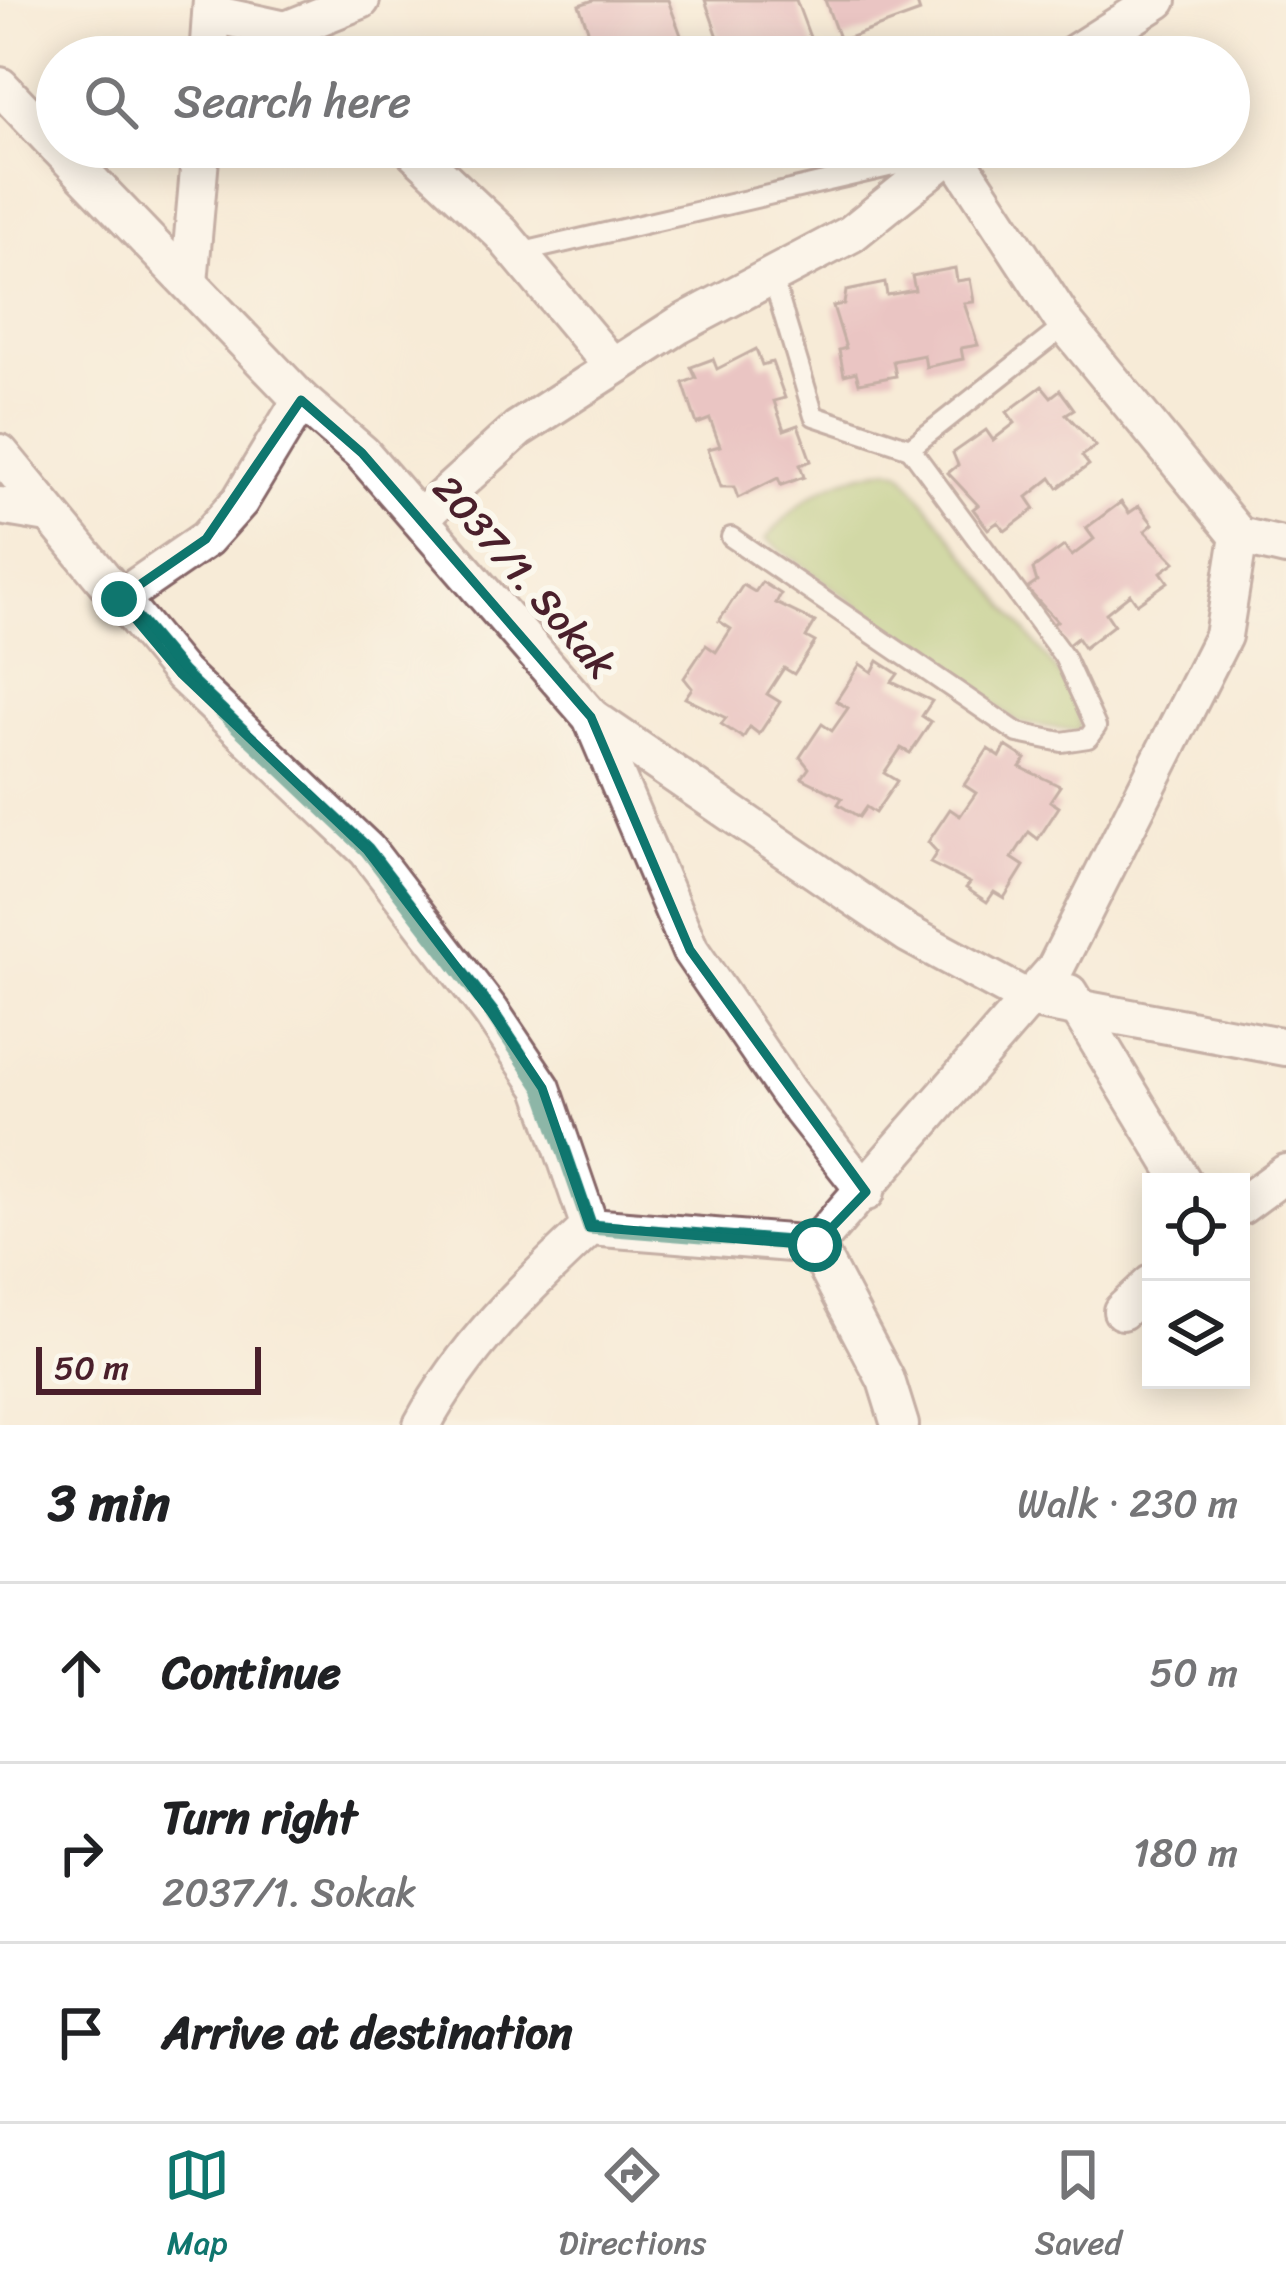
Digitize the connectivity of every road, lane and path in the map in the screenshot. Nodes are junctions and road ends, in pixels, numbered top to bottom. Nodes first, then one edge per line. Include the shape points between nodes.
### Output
1 (362, 0) edge
2 (1158, 0) edge
3 (212, 7) edge
4 (286, 30) junction
5 (292, 36) edge
6 (1102, 36) edge
7 (0, 86) edge
8 (36, 123) edge
9 (79, 168) edge
10 (199, 168) edge
11 (432, 168) edge
12 (880, 168) edge
13 (934, 168) edge
14 (967, 168) edge
15 (520, 253) junction
16 (772, 276) junction
17 (189, 283) junction
18 (1066, 325) junction
19 (614, 367) junction
20 (301, 400) junction
21 (910, 448) junction
22 (0, 453) edge
23 (0, 506) edge
24 (48, 514) junction
25 (420, 518) junction
26 (1239, 536) junction
27 (731, 537) dead end
28 (1286, 547) edge
29 (119, 599) junction
30 (591, 717) junction
31 (1055, 969) junction
32 (1028, 999) junction
33 (1078, 1007) junction
34 (1286, 1047) edge
35 (1178, 1173) edge
36 (1286, 1173) edge
37 (866, 1192) junction
38 (1250, 1199) edge
39 (590, 1227) junction
40 (815, 1245) junction
41 (1142, 1292) edge
42 (1122, 1311) dead end
43 (422, 1425) edge
44 (900, 1425) edge

1 - 4 street
2 - 6 street
3 - 4 street
4 - 5 street
7 - 8 street, 2037/1. Sokak
9 - 17 street, 2037/1. Sokak
10 - 17 street
11 - 15 street
12 - 15 lane
13 - 16 street via 851,234
14 - 18 street
15 - 19 street
16 - 19 street
16 - 21 lane via 814,416
17 - 20 street, 2037/1. Sokak
18 - 21 lane
18 - 26 street
19 - 25 street via 518,429
20 - 25 street, 2037/1. Sokak
20 - 29 street via 240,502 206,539
21 - 27 lane via 1064,657 1096,727 1088,738 1018,733
22 - 24 street
23 - 24 street
24 - 29 street
25 - 30 street, 2037/1. Sokak
26 - 28 street
26 - 31 street via 1223,635
29 - 39 street via 182,674 367,850 491,1012 542,1088
30 - 32 street via 908,934
30 - 37 street, 2037/1. Sokak via 690,950
31 - 32 street
31 - 33 street
32 - 33 street
32 - 37 street
33 - 34 street
33 - 35 street
36 - 38 street
37 - 40 street
39 - 40 street
39 - 43 street via 515,1298 443,1385
40 - 44 street via 886,1380
41 - 42 street

